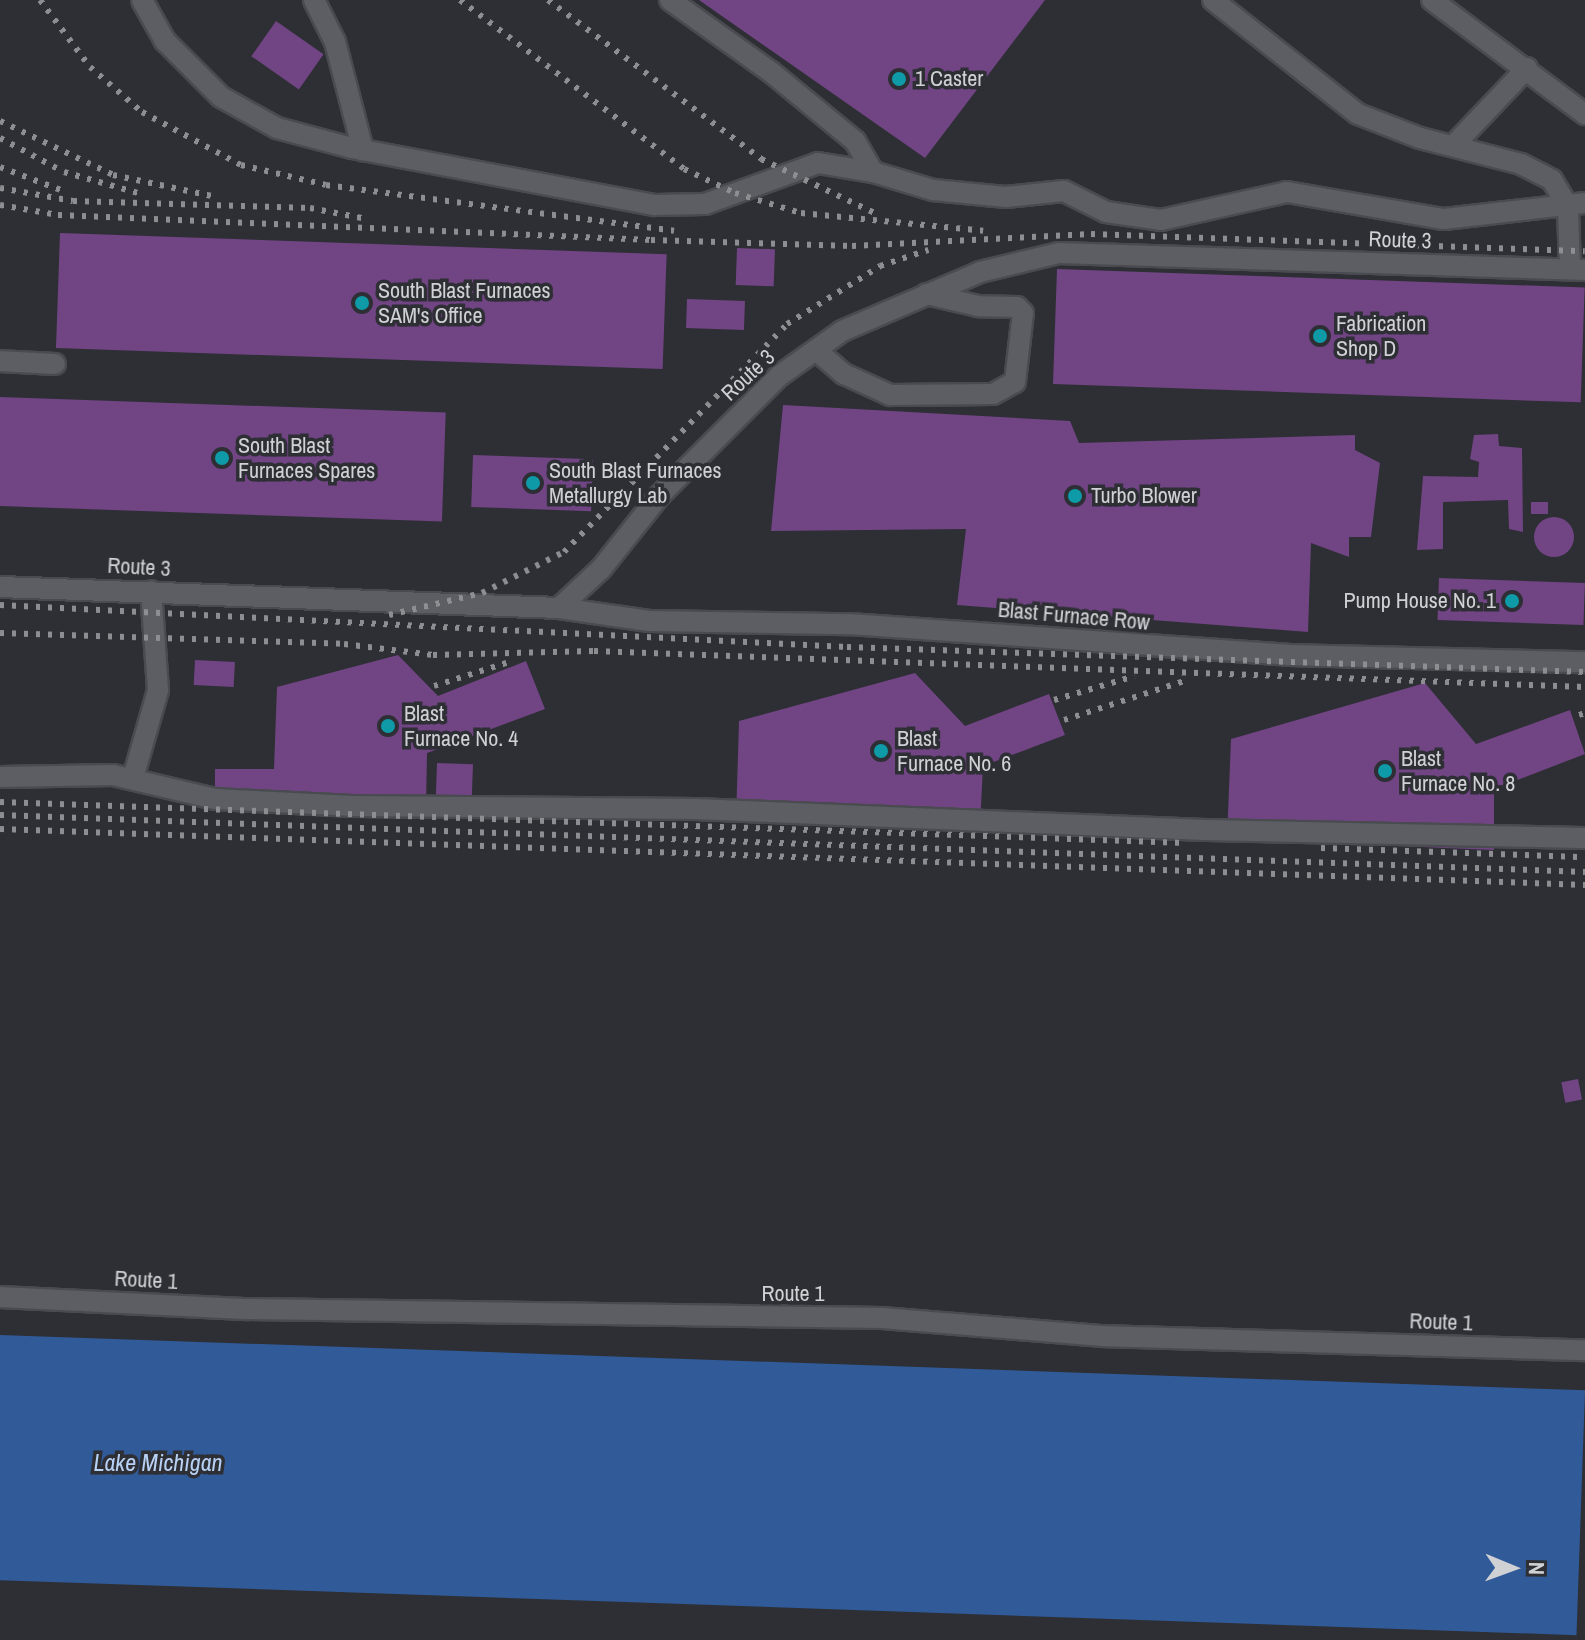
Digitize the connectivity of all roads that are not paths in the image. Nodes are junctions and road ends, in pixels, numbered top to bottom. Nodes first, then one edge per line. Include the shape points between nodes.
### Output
1 (142, 0) edge
2 (314, 0) edge
3 (670, 0) edge
4 (1213, 0) edge
5 (1432, 0) edge
6 (1527, 68) junction
7 (1585, 114) edge
8 (1454, 145) junction
9 (363, 150) junction
10 (873, 172) junction
11 (1576, 205) edge
12 (1578, 270) edge
13 (926, 294) junction
14 (816, 350) junction
15 (0, 361) edge
16 (55, 364) dead end
17 (0, 587) edge
18 (151, 591) junction
19 (559, 608) junction
20 (1585, 662) edge
21 (0, 777) edge
22 (133, 778) junction
23 (1585, 838) edge
24 (0, 1297) edge
25 (1585, 1350) edge

1 - 9 street via 165,41 221,97 277,128
2 - 9 street via 335,42
3 - 10 street via 855,141
4 - 8 street via 1358,114
5 - 6 street
6 - 7 street
6 - 8 street
8 - 11 street via 1521,164 1552,180
9 - 10 street via 655,205 705,204 818,163
10 - 11 street via 933,190 1006,197 1064,191 1106,212 1161,220 1287,192 1444,219
11 - 12 street
12 - 13 street, Route 3 via 1059,253 980,272
13 - 14 street, Route 3 via 842,331
13 - 14 street via 978,306 1017,307 1023,313 1015,382 993,394 890,395 856,382
14 - 19 street, Route 3 via 779,376 678,476 601,569
15 - 16 street
17 - 18 street, Route 3
18 - 19 street, Route 3 via 337,603
18 - 22 street via 158,690
19 - 20 street, Blast Furnace Row via 649,621 849,624 1288,655
21 - 22 street
22 - 23 street via 215,799 353,806 695,809 1205,830
24 - 25 street, Route 1 via 249,1309 883,1318 1102,1336

